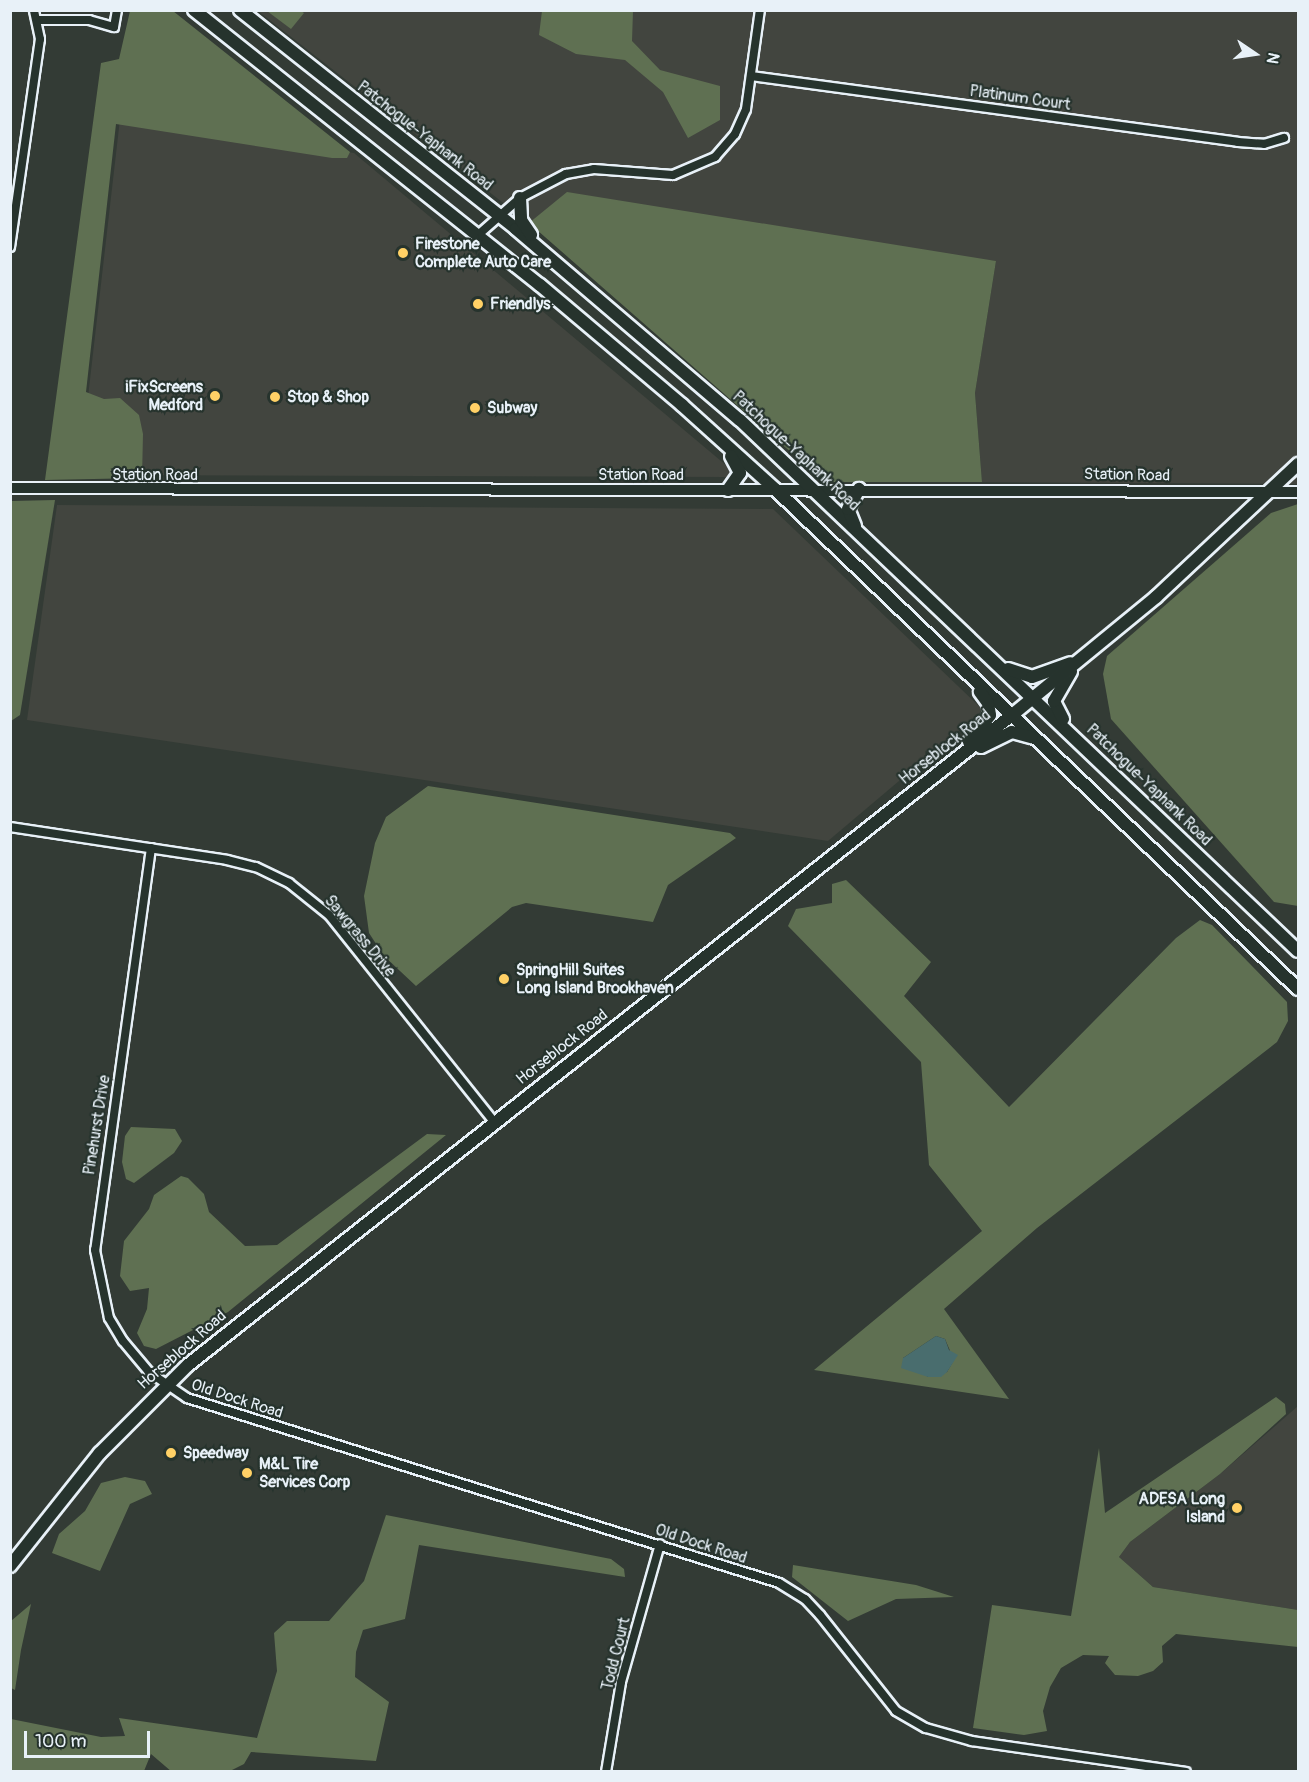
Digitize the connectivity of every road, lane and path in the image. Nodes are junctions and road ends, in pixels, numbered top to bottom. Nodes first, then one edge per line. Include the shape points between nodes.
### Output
1 (34, 10) edge
2 (117, 10) edge
3 (194, 10) edge
4 (240, 10) edge
5 (760, 10) edge
6 (37, 20) junction
7 (751, 75) junction
8 (1284, 138) dead end
9 (520, 198) junction
10 (498, 215) junction
11 (478, 235) junction
12 (10, 247) edge
13 (556, 262) junction
14 (707, 428) junction
15 (1299, 464) edge
16 (10, 488) edge
17 (859, 489) junction
18 (728, 490) junction
19 (776, 490) junction
20 (814, 490) junction
21 (1271, 492) junction
22 (1299, 492) edge
23 (859, 532) junction
24 (995, 662) junction
25 (1078, 662) junction
26 (961, 667) junction
27 (1032, 698) junction
28 (1012, 715) junction
29 (1038, 740) junction
30 (1081, 744) junction
31 (954, 761) junction
32 (10, 827) edge
33 (151, 848) junction
34 (1299, 951) edge
35 (1299, 989) edge
36 (494, 1122) junction
37 (165, 1385) junction
38 (660, 1544) junction
39 (10, 1566) edge
40 (606, 1772) edge
41 (1186, 1772) edge

1 - 6 street
2 - 6 street via 114,27 89,20
3 - 11 main road
4 - 10 main road, Patchogue-Yaphank Road
5 - 7 street
6 - 12 street via 40,39
7 - 8 street, Platinum Court via 1238,142 1264,144
7 - 9 street via 739,127 708,162 673,175 605,169 574,171
9 - 10 street
9 - 13 main road via 523,224
10 - 11 street
10 - 13 main road, Patchogue-Yaphank Road
11 - 14 main road
13 - 20 main road, Patchogue-Yaphank Road via 693,378
14 - 18 main road via 740,469 739,478
14 - 19 main road
15 - 21 main road, Horseblock Road
16 - 18 main road, Station Road
17 - 20 main road, Station Road
17 - 21 main road, Station Road
17 - 23 main road via 848,509
18 - 19 main road, Station Road
19 - 20 main road, Station Road
19 - 26 main road
20 - 23 main road, Patchogue-Yaphank Road
21 - 22 main road, Station Road
21 - 25 main road, Horseblock Road
23 - 24 main road, Patchogue-Yaphank Road
24 - 25 main road via 1027,677
24 - 27 main road, Patchogue-Yaphank Road
25 - 27 main road, Horseblock Road
25 - 30 main road via 1054,705
26 - 28 main road
26 - 31 main road via 990,711
27 - 28 main road, Horseblock Road
27 - 30 main road, Patchogue-Yaphank Road
28 - 29 main road
28 - 31 main road, Horseblock Road
29 - 31 main road via 1012,732
29 - 35 main road
30 - 34 main road, Patchogue-Yaphank Road
31 - 36 main road, Horseblock Road
32 - 33 street, Sawgrass Drive
33 - 36 street, Sawgrass Drive via 256,867 303,892 341,929
33 - 37 street, Pinehurst Drive via 95,1250 109,1318 132,1353
36 - 37 main road, Horseblock Road
37 - 38 street, Old Dock Road via 187,1398
37 - 39 main road, Horseblock Road via 85,1469
38 - 40 street, Todd Court via 621,1682
38 - 41 street, Old Dock Road via 779,1583 805,1599 879,1693 896,1711 926,1728 972,1741

